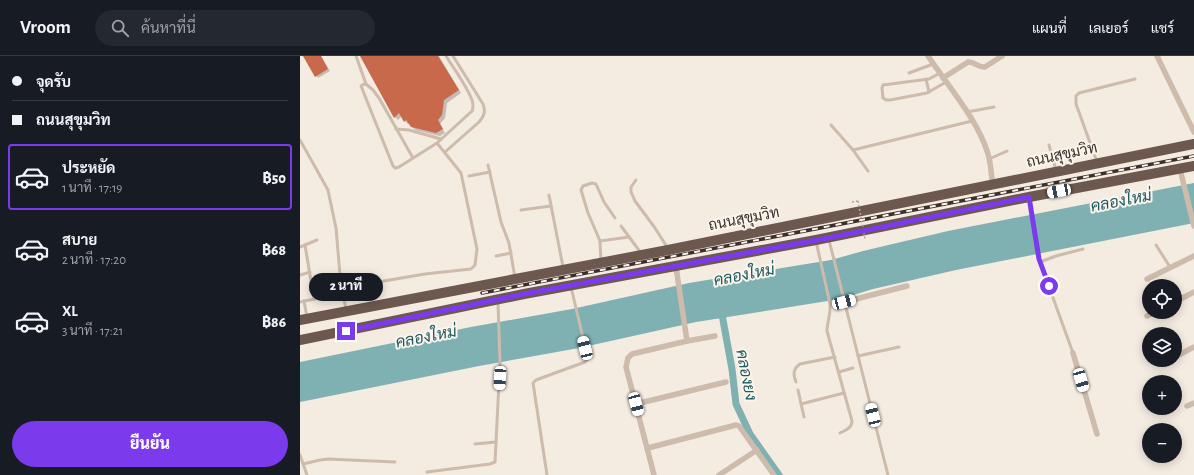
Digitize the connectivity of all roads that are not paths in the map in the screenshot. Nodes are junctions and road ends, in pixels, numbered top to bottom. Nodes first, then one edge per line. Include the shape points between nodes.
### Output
1 (356, 56) edge
2 (446, 56) edge
3 (454, 56) edge
4 (928, 56) edge
5 (1002, 56) edge
6 (1157, 56) edge
7 (934, 64) junction
8 (909, 73) dead end
9 (943, 78) junction
10 (926, 79) junction
11 (1135, 79) dead end
12 (366, 84) junction
13 (929, 92) junction
14 (994, 108) dead end
15 (966, 112) junction
16 (972, 121) junction
17 (832, 125) dead end
18 (396, 128) junction
19 (1194, 132) edge
20 (441, 139) junction
21 (300, 140) edge
22 (437, 143) junction
23 (1194, 144) edge
24 (1049, 145) dead end
25 (853, 150) junction
26 (1007, 151) dead end
27 (445, 152) junction
28 (413, 158) junction
29 (989, 159) junction
30 (1097, 163) junction
31 (488, 165) dead end
32 (1194, 166) edge
33 (1180, 169) junction
34 (868, 170) dead end
35 (490, 172) junction
36 (1056, 172) junction
37 (469, 176) dead end
38 (636, 180) dead end
39 (993, 185) junction
40 (549, 195) dead end
41 (1029, 197) junction
42 (551, 206) junction
43 (521, 210) dead end
44 (615, 218) dead end
45 (621, 226) dead end
46 (1194, 226) edge
47 (629, 237) junction
48 (828, 238) junction
49 (317, 240) dead end
50 (816, 240) junction
51 (600, 242) junction
52 (305, 245) junction
53 (1156, 245) dead end
54 (300, 247) edge
55 (1083, 249) dead end
56 (668, 250) junction
57 (511, 253) junction
58 (642, 254) junction
59 (496, 256) dead end
60 (1194, 256) edge
61 (1040, 261) junction
62 (601, 262) junction
63 (676, 267) junction
64 (1170, 267) junction
65 (563, 269) junction
66 (310, 272) junction
67 (300, 275) edge
68 (515, 278) junction
69 (1147, 279) dead end
70 (571, 286) junction
71 (907, 286) dead end
72 (343, 288) junction
73 (1194, 292) edge
74 (326, 297) dead end
75 (1182, 298) edge
76 (314, 299) junction
77 (498, 300) junction
78 (844, 300) junction
79 (304, 301) junction
80 (300, 302) edge
81 (346, 312) junction
82 (304, 320) edge
83 (715, 336) dead end
84 (300, 340) edge
85 (687, 341) junction
86 (899, 347) dead end
87 (1194, 347) edge
88 (1073, 353) joint
89 (1182, 353) edge
90 (835, 356) junction
91 (858, 356) junction
92 (853, 368) dead end
93 (839, 372) junction
94 (726, 382) dead end
95 (796, 382) dead end
96 (798, 390) dead end
97 (844, 393) junction
98 (1194, 403) edge
99 (636, 404) junction
100 (801, 404) junction
101 (1187, 406) dead end
102 (804, 417) dead end
103 (840, 433) dead end
104 (1096, 434) dead end
105 (496, 442) junction
106 (475, 444) dead end
107 (648, 448) junction
108 (757, 450) junction
109 (300, 455) edge
110 (394, 462) dead end
111 (303, 464) junction
112 (427, 472) dead end
113 (307, 475) edge
114 (547, 475) edge
115 (654, 475) edge
116 (719, 475) edge
117 (774, 475) edge
118 (887, 475) edge

1 - 12 lane
2 - 20 lane via 467,88 474,106 472,111
3 - 27 lane via 483,104 485,112 479,122
4 - 7 street
5 - 9 street via 985,67 968,62
6 - 19 street
7 - 8 lane
7 - 9 street
9 - 10 lane
9 - 13 lane
9 - 15 street
10 - 13 lane
10 - 13 lane via 883,85 883,98 890,100
11 - 30 lane via 1079,93 1076,96 1076,104
12 - 18 lane via 379,98
12 - 28 lane via 362,86 393,166 399,167
14 - 15 lane
15 - 16 street
16 - 25 lane
16 - 29 street via 984,142
17 - 25 lane
18 - 20 lane
18 - 28 lane
20 - 22 lane
21 - 72 lane via 328,190 336,228
22 - 27 lane
22 - 28 lane
23 - 30 highway, ถนนสุขุมวิท
24 - 36 lane
25 - 34 lane
26 - 29 lane
27 - 72 lane via 461,173 477,249 473,267
29 - 39 street
30 - 36 highway, ถนนสุขุมวิท
31 - 35 lane
32 - 33 highway
33 - 41 highway
33 - 46 street
35 - 37 lane
35 - 57 lane
36 - 39 highway, ถนนสุขุมวิท
38 - 56 lane via 631,187 635,201
39 - 56 highway, ถนนสุขุมวิท
40 - 42 lane
41 - 48 highway
41 - 61 lane
42 - 43 lane
42 - 65 lane
44 - 51 lane via 596,184 583,186 581,190
45 - 47 lane
47 - 51 lane
47 - 58 lane
48 - 50 highway
48 - 78 lane
49 - 52 lane
50 - 63 highway
50 - 90 lane via 831,311 827,331
51 - 62 lane
52 - 54 lane
52 - 66 lane
53 - 64 lane
55 - 61 lane
56 - 58 highway, ถนนสุขุมวิท
57 - 59 lane
57 - 68 lane
58 - 62 highway, ถนนสุขุมวิท
60 - 64 street
61 - 88 lane
62 - 65 highway, ถนนสุขุมวิท
63 - 70 highway
63 - 85 street
64 - 69 street
65 - 68 highway, ถนนสุขุมวิท
66 - 67 lane
66 - 76 lane
68 - 81 highway, ถนนสุขุมวิท
70 - 77 highway
70 - 114 lane via 588,359 533,383
71 - 78 street
72 - 81 lane
73 - 75 street
74 - 76 lane
76 - 79 lane
77 - 84 highway
77 - 105 lane via 500,362
78 - 91 lane
79 - 80 lane
79 - 82 lane
81 - 82 highway, ถนนสุขุมวิท
83 - 85 street
85 - 99 street via 632,354 628,358 626,367
86 - 91 lane
87 - 89 street
88 - 104 street
90 - 93 lane
90 - 95 lane via 795,367
91 - 118 lane
92 - 93 lane
93 - 97 lane
94 - 99 street
96 - 100 lane
97 - 100 lane
97 - 103 lane via 852,425
98 - 101 street
99 - 107 street
100 - 102 lane
105 - 106 lane
105 - 112 lane via 493,463
107 - 108 street via 736,425 742,428
107 - 115 street
108 - 116 street
108 - 117 street
109 - 111 lane
110 - 111 lane via 336,459
111 - 113 lane

